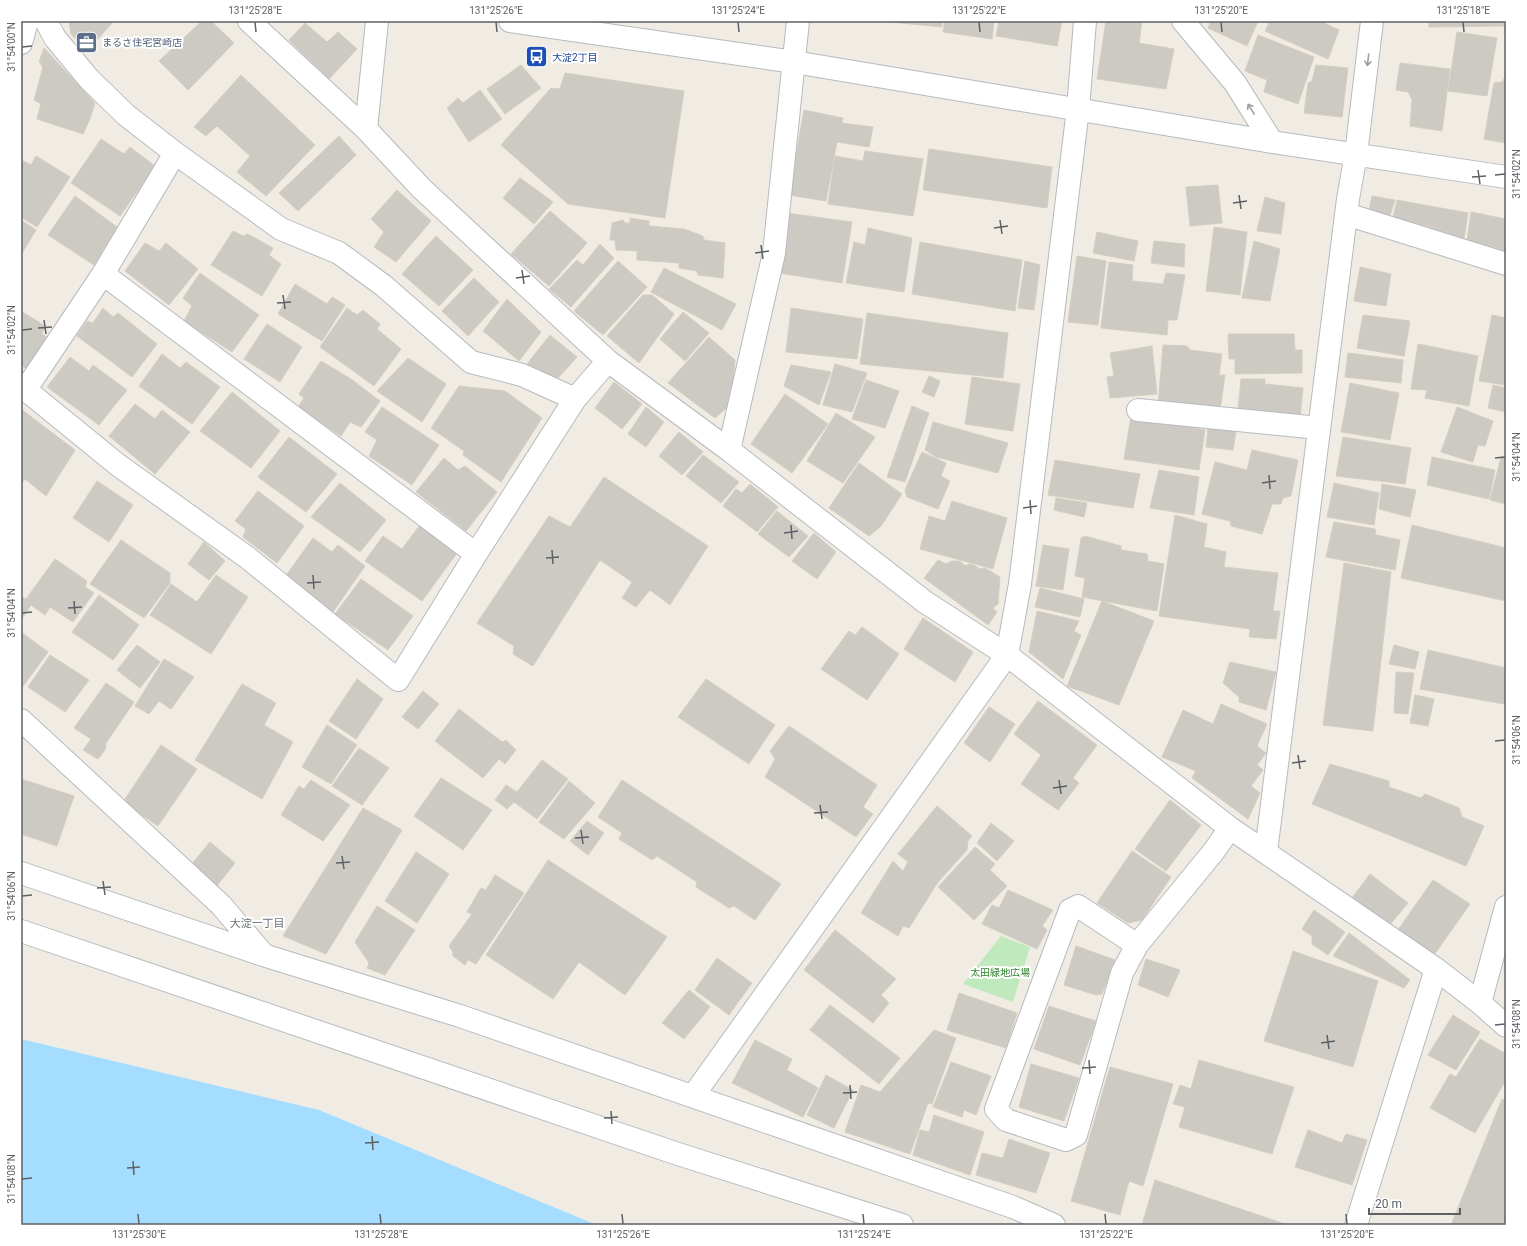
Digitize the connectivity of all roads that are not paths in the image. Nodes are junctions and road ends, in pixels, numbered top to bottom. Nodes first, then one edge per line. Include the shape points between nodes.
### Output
1 (27, 21) edge
2 (46, 21) edge
3 (249, 21) edge
4 (376, 21) edge
5 (510, 21) edge
6 (798, 21) edge
7 (1086, 21) edge
8 (1182, 21) edge
9 (1372, 21) edge
10 (21, 44) edge
11 (794, 62) junction
12 (1078, 108) junction
13 (366, 129) junction
14 (1272, 142) junction
15 (175, 153) junction
16 (1356, 154) junction
17 (1506, 177) edge
18 (1346, 214) junction
19 (1506, 264) edge
20 (103, 274) junction
21 (608, 361) junction
22 (23, 387) edge
23 (575, 399) junction
24 (1138, 410) dead end
25 (1319, 428) junction
26 (730, 450) junction
27 (476, 554) junction
28 (1007, 655) junction
29 (21, 720) edge
30 (1230, 828) junction
31 (1266, 852) junction
32 (21, 873) edge
33 (1506, 907) edge
34 (21, 931) edge
35 (1137, 945) junction
36 (263, 955) junction
37 (1436, 969) junction
38 (1480, 1003) junction
39 (1506, 1026) edge
40 (692, 1096) junction
41 (902, 1225) edge
42 (1054, 1225) edge
43 (1356, 1225) edge

1 - 10 street
2 - 15 street via 55,38 89,79 126,115
3 - 13 street
4 - 13 street
5 - 11 street
6 - 11 street
7 - 12 street
14 -> 8 street via 1235,83
9 -> 16 street
11 - 12 street
11 - 26 street via 774,253
12 - 14 street
12 - 28 street via 1020,584
13 - 21 street via 422,189
14 - 16 street
15 - 20 street
15 - 23 street via 281,229 339,253 384,286 471,362 522,375
16 - 17 street
16 - 18 street
18 - 19 street
18 - 25 street
20 - 22 street
20 - 27 street
21 - 23 street
21 - 26 street
22 - 27 street via 118,465 248,558 398,680
23 - 27 street
24 - 25 street
25 - 31 street
26 - 28 street via 925,602
28 - 30 street
28 - 40 street
29 - 36 street via 221,905
30 - 31 street
30 - 35 street
31 - 37 street
32 - 36 street
33 - 38 street
34 - 41 street via 678,1154
35 - 35 street via 1122,973 1076,1135 1066,1140 1006,1120 996,1108 1070,910 1078,906
36 - 40 street via 460,1016
37 - 38 street
37 - 43 street
38 - 39 street
40 - 42 street via 1013,1207

